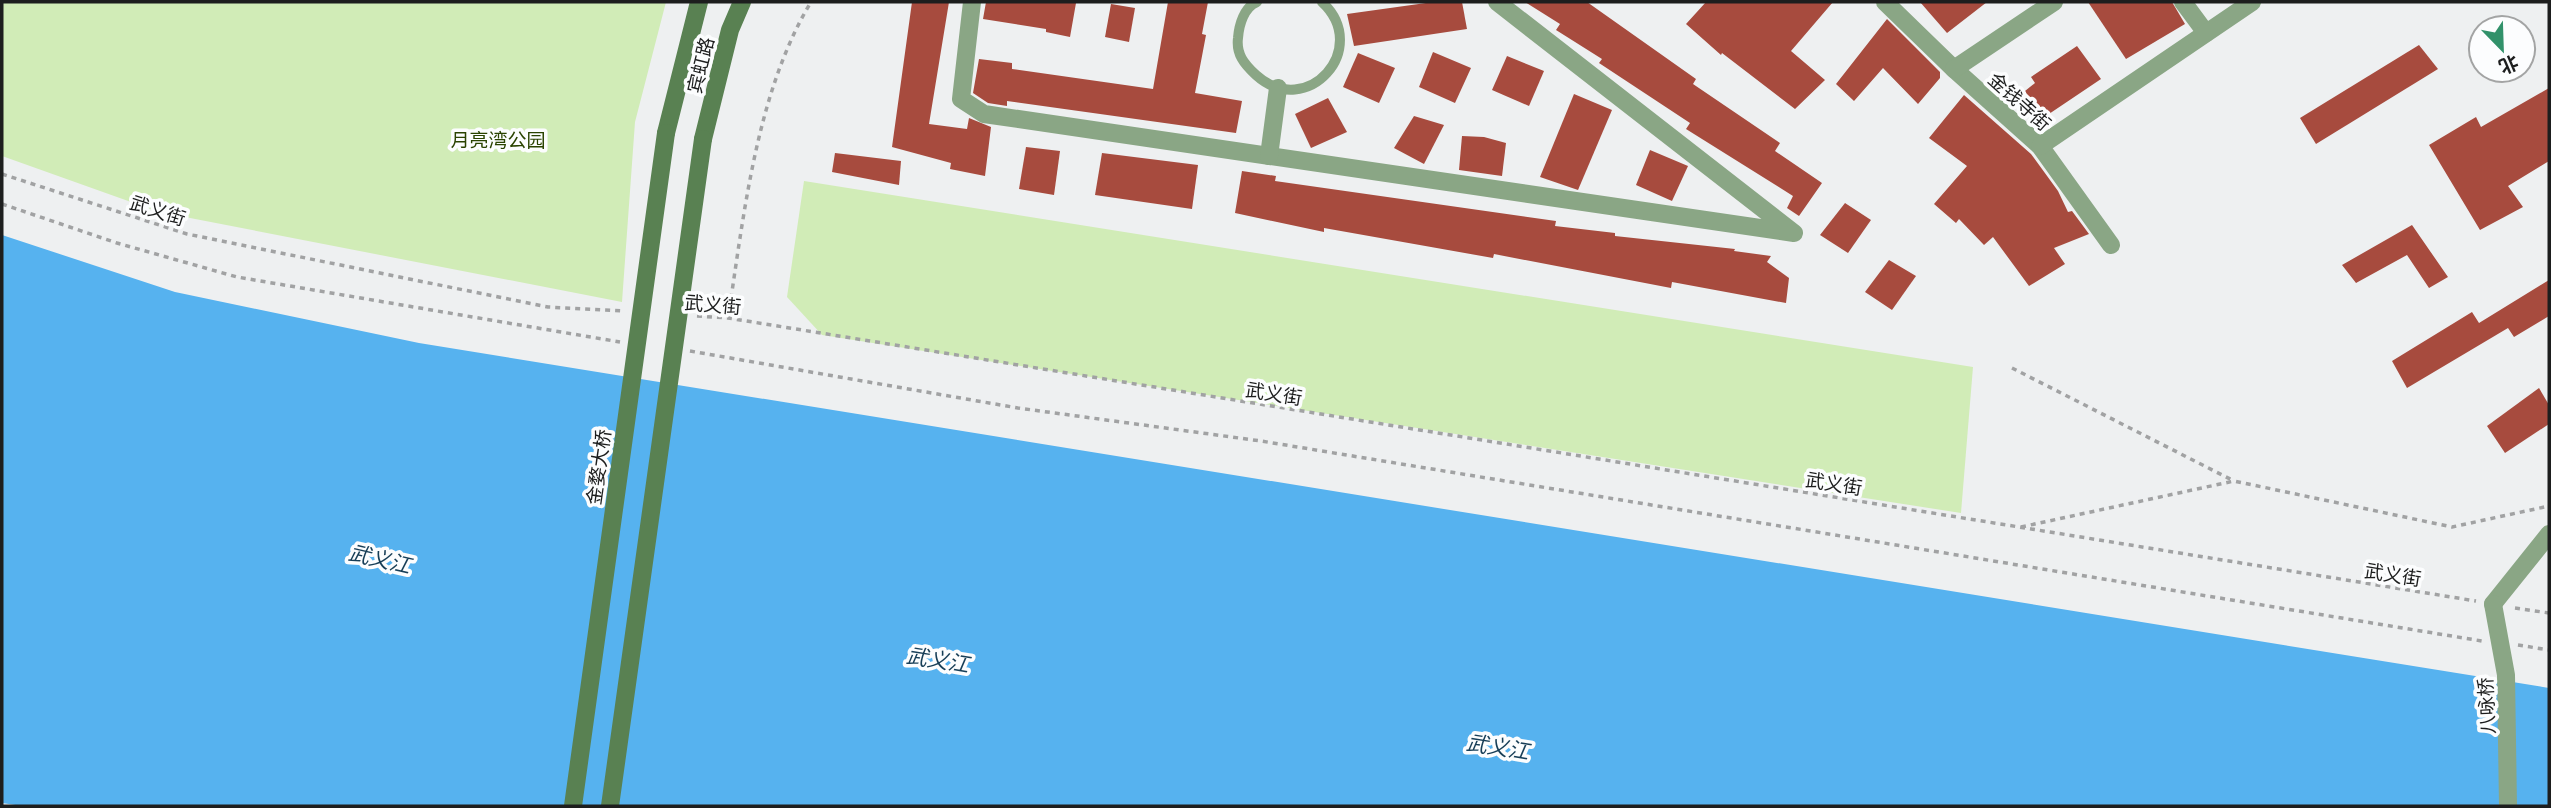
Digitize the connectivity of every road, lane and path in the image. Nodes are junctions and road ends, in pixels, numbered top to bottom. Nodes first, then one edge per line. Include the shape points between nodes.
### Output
1 (699, 2) edge
2 (742, 2) edge
3 (811, 2) edge
4 (972, 2) edge
5 (1256, 2) edge
6 (1322, 2) edge
7 (1497, 2) edge
8 (1885, 2) edge
9 (2054, 2) edge
10 (2183, 2) edge
11 (2252, 2) edge
12 (2206, 33) junction
13 (1954, 69) junction
14 (1278, 88) junction
15 (666, 133) joint
16 (2040, 146) junction
17 (1269, 156) junction
18 (2, 174) edge
19 (2, 204) edge
20 (2111, 245) dead end
21 (631, 312) dead end
22 (686, 315) dead end
23 (728, 318) junction
24 (624, 342) dead end
25 (679, 350) dead end
26 (2012, 368) dead end
27 (2234, 481) junction
28 (2549, 506) edge
29 (2018, 527) junction
30 (2549, 534) edge
31 (2493, 604) junction
32 (2549, 613) edge
33 (2491, 642) dead end
34 (2515, 645) dead end
35 (2549, 649) edge
36 (573, 806) edge
37 (610, 806) edge
38 (2508, 806) edge

1 - 15 main road, 宾虹路
2 - 37 main road, 宾虹路, bridge via 730,30 704,139
3 - 23 path via 794,30 753,158
4 - 17 street via 961,99 984,114
5 - 14 lane via 1240,23 1240,59 1264,82
6 - 14 lane via 1340,32 1339,55 1328,73 1309,86 1289,92
7 - 17 street via 1794,233
8 - 13 street, 金钱寺街
9 - 13 street
10 - 12 street
11 - 12 street
12 - 16 street
13 - 16 street, 金钱寺街
14 - 17 street
15 - 36 main road, 金婺大桥, bridge
16 - 20 street, 金钱寺街
18 - 21 path, 武义街 via 187,234 548,307
19 - 24 path via 237,277
22 - 23 path, 武义街
23 - 29 path, 武义街
25 - 33 path
26 - 27 path
27 - 28 path via 2452,527
27 - 29 path
29 - 31 path, 武义街
30 - 31 street
31 - 32 path, 武义街
31 - 38 street, 八咏桥, bridge via 2506,675
34 - 35 path

